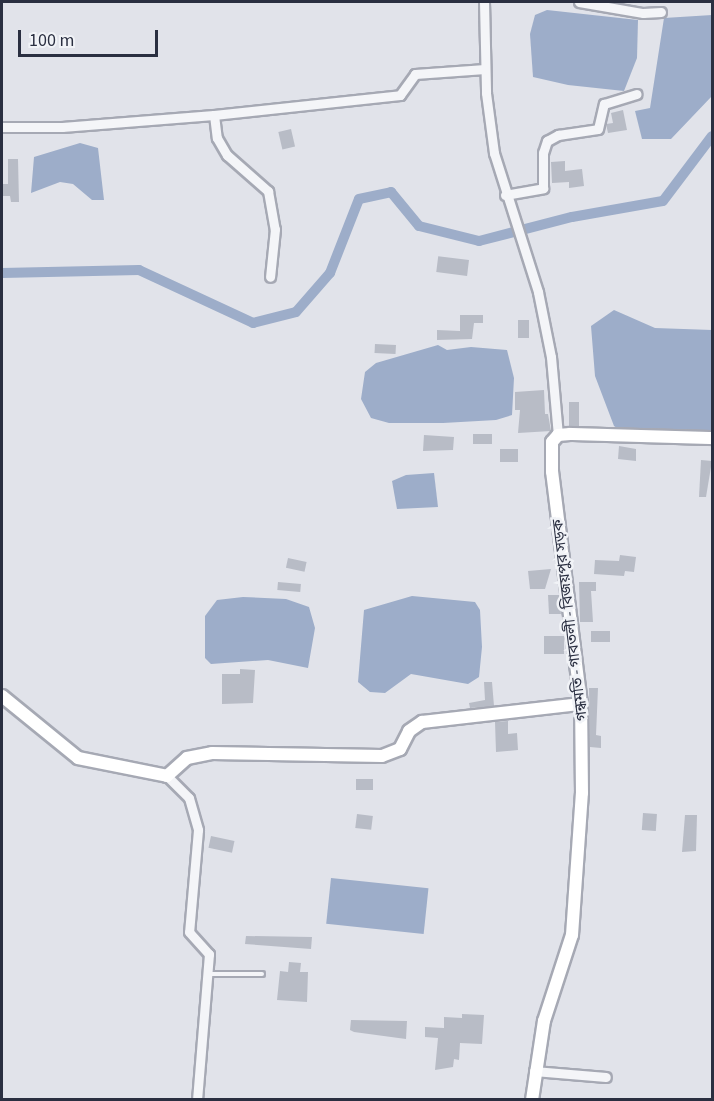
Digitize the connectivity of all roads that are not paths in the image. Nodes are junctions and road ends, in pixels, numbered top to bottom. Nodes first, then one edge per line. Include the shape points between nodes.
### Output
1 (484, 2) edge
2 (579, 2) edge
3 (661, 12) dead end
4 (485, 69) junction
5 (636, 94) dead end
6 (214, 115) junction
7 (2, 127) edge
8 (505, 195) junction
9 (270, 277) dead end
10 (558, 435) junction
11 (712, 438) edge
12 (2, 696) edge
13 (581, 704) junction
14 (167, 776) junction
15 (208, 974) junction
16 (262, 974) dead end
17 (534, 1071) junction
18 (606, 1077) dead end
19 (197, 1100) edge
20 (532, 1100) edge

1 - 4 street
2 - 3 street via 643,13
4 - 6 street via 415,74 400,94
4 - 8 street via 494,153
5 - 8 street via 604,104 598,129 558,135 548,141 543,153 543,188
6 - 7 street via 62,127
6 - 9 street via 217,138 227,155 268,191 275,229
8 - 10 street via 538,292 551,357
10 - 11 main road
10 - 13 main road, গন্ধমতি - গাবতলী - বিজয়পুর সড়ক via 552,442 552,472
12 - 14 main road via 78,758
13 - 14 main road via 414,724 400,749 382,756 212,753 187,758
13 - 17 main road, গন্ধমতি - গাবতলী - বিজয়পুর সড়ক via 581,824 572,935 544,1021
14 - 15 street via 189,798 198,830 189,932 208,950
15 - 16 lane
15 - 19 street
17 - 18 street
17 - 20 main road, গন্ধমতি - গাবতলী - বিজয়পুর সড়ক

